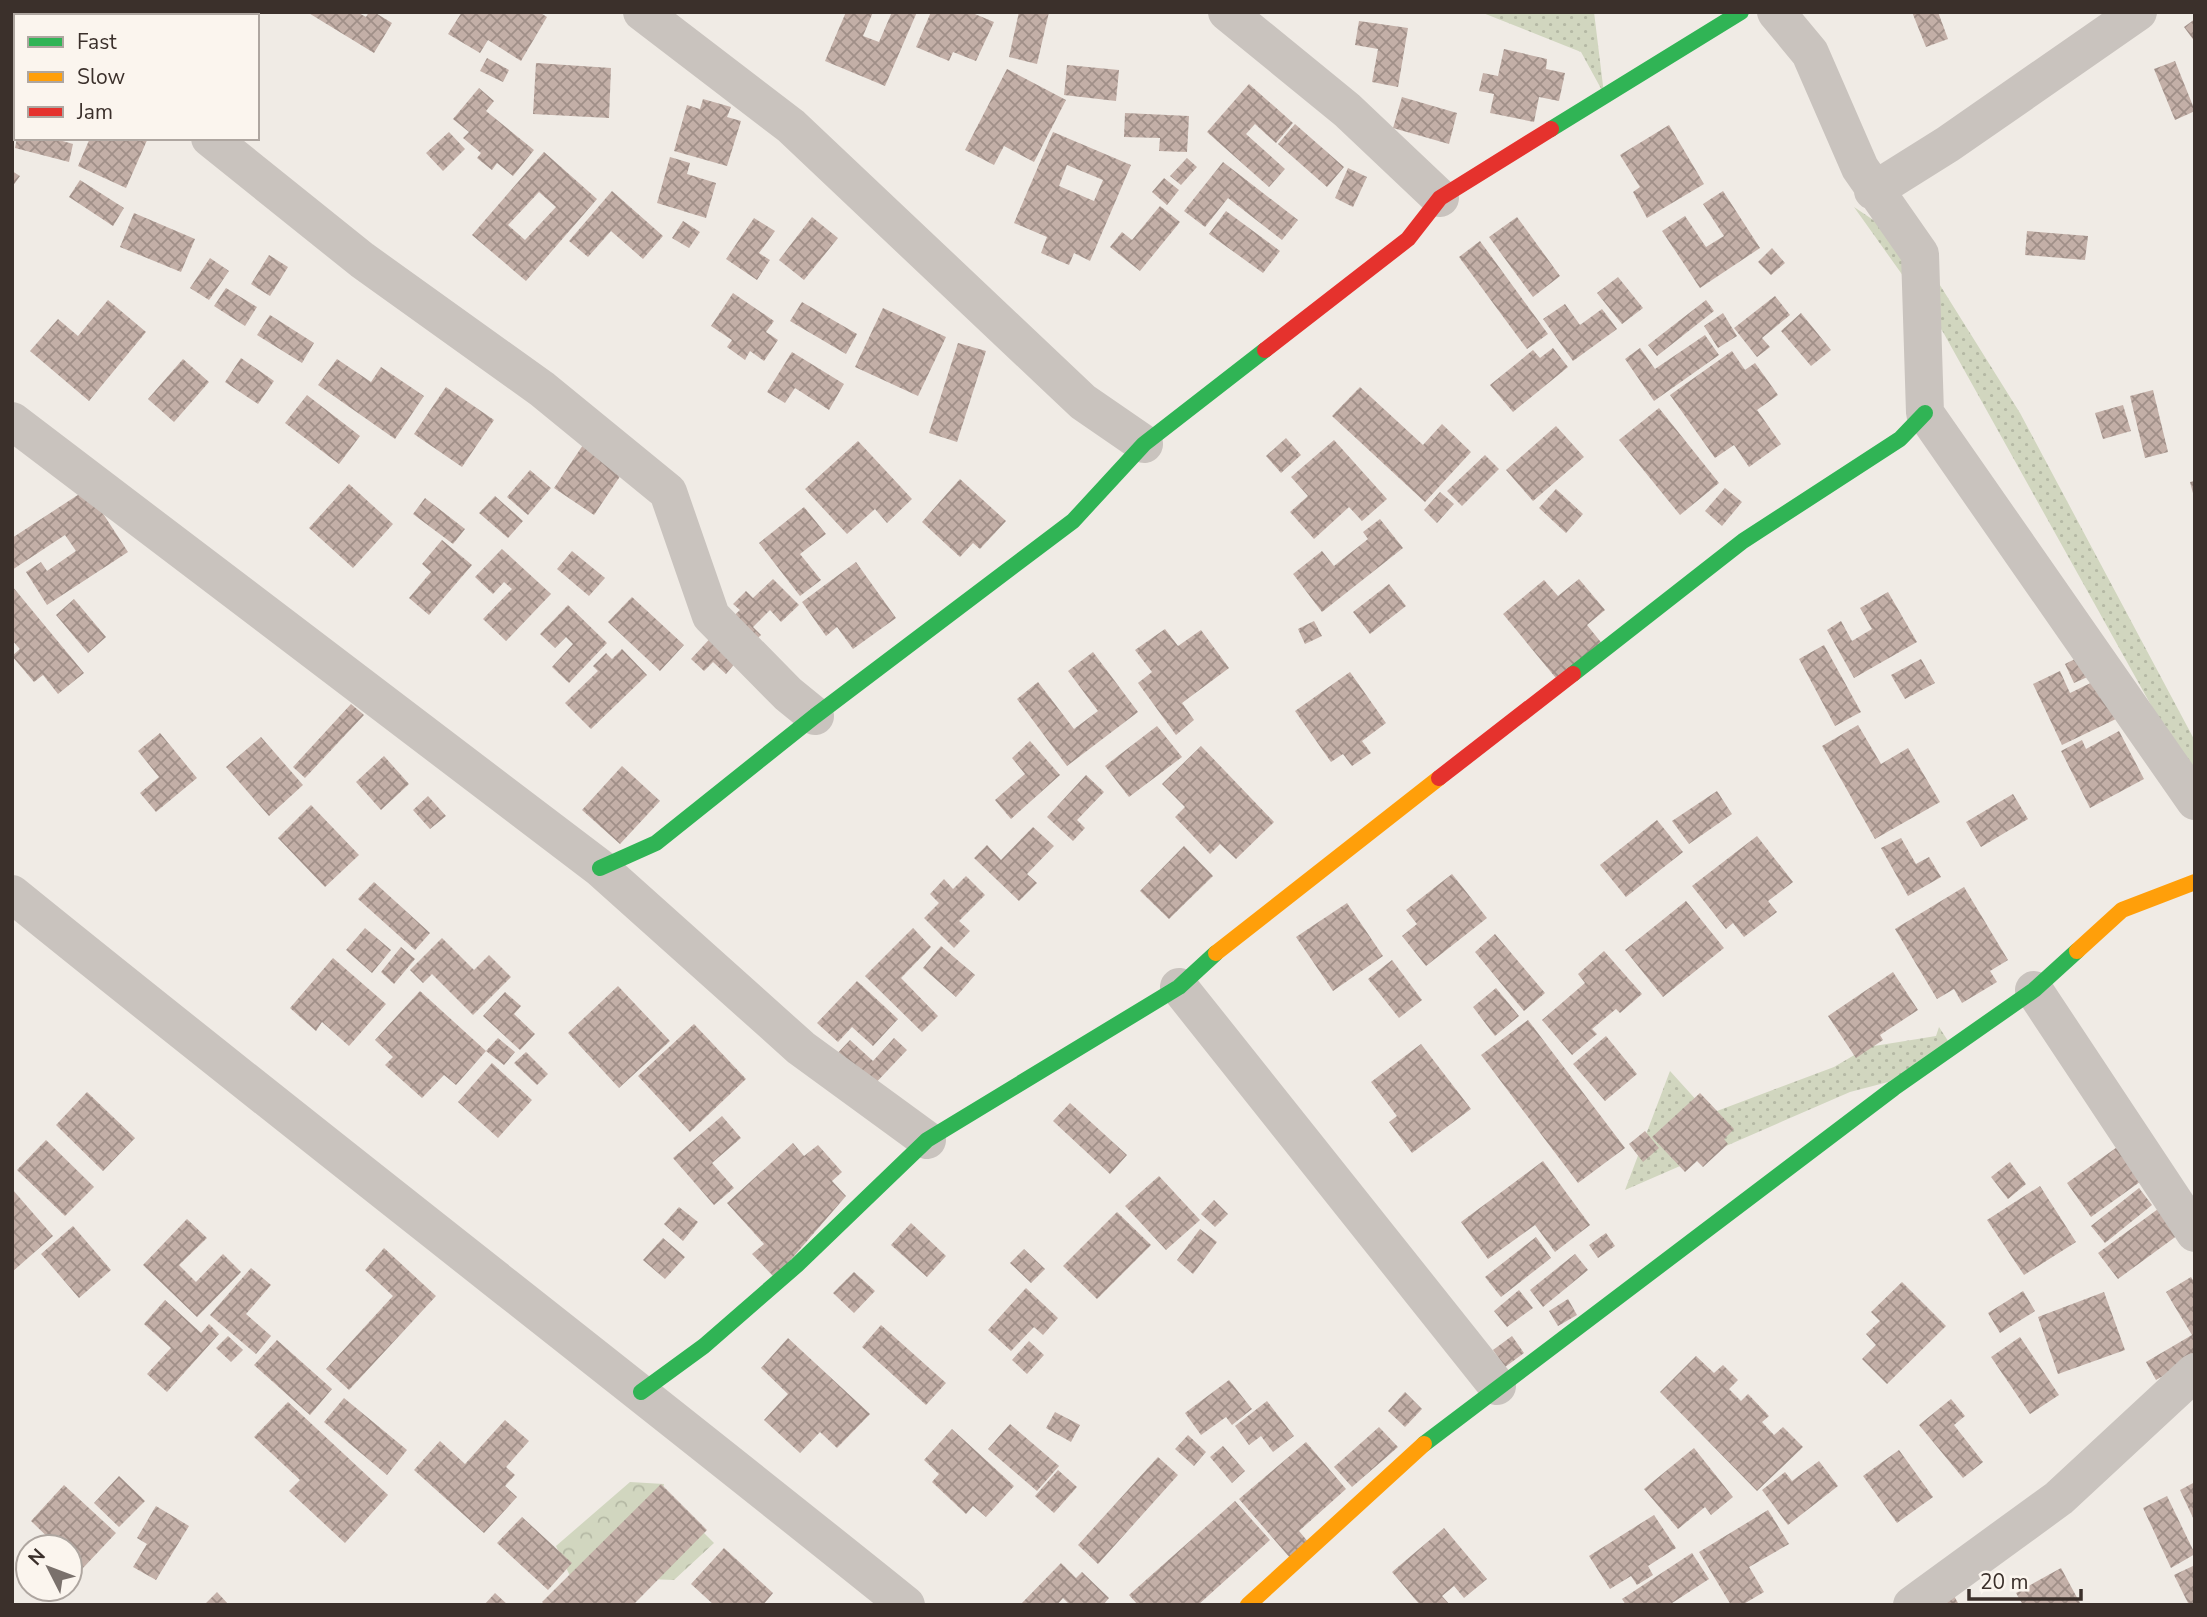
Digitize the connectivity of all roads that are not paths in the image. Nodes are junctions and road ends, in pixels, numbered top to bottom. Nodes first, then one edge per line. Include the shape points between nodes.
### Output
1 (642, 12) edge
2 (1227, 12) edge
3 (1741, 12) edge
4 (1776, 12) edge
5 (2138, 12) edge
6 (212, 140) edge
7 (1873, 191) junction
8 (1440, 198) junction
9 (1925, 413) junction
10 (12, 421) edge
11 (1144, 444) junction
12 (815, 716) junction
13 (2195, 801) edge
14 (600, 868) junction
15 (2195, 883) edge
16 (12, 894) edge
17 (1179, 987) junction
18 (2034, 990) junction
19 (927, 1140) junction
20 (2195, 1233) edge
21 (2195, 1372) edge
22 (1497, 1386) junction
23 (641, 1392) junction
24 (906, 1605) edge
25 (1248, 1605) edge
26 (1912, 1605) edge

1 - 11 street via 790,126 1083,402
2 - 8 street via 1347,110
3 - 8 street
4 - 7 street via 1810,53
5 - 7 street
6 - 12 street via 362,260 542,389 668,492 711,615
7 - 9 street via 1920,254
8 - 11 street via 1408,239
9 - 13 street
9 - 17 street via 1900,439 1743,541 1229,942
10 - 14 street
11 - 12 street via 1073,521
12 - 14 street via 656,843
14 - 19 street via 801,1048
15 - 18 street via 2122,910
16 - 23 street via 263,1098
17 - 19 street
17 - 22 street
18 - 20 street
18 - 22 street via 1894,1088
19 - 23 street via 756,1301
21 - 26 street via 2059,1498
22 - 25 street via 1431,1438
23 - 24 street

